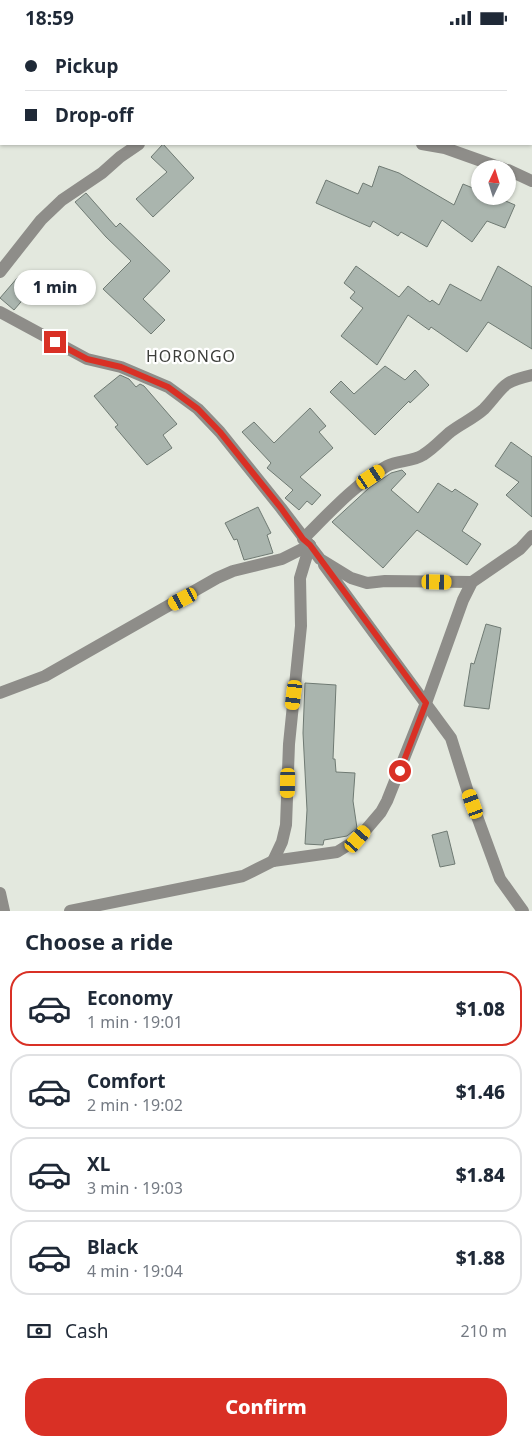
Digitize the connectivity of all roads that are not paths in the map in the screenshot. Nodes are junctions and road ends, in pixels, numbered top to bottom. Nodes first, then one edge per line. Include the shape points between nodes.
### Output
1 (138, 145) edge
2 (428, 145) edge
3 (479, 160) edge
4 (516, 174) edge
5 (532, 181) edge
6 (0, 272) edge
7 (0, 312) edge
8 (532, 375) edge
9 (532, 536) edge
10 (307, 542) junction
11 (320, 559) junction
12 (472, 582) junction
13 (0, 693) edge
14 (426, 703) junction
15 (273, 861) junction
16 (0, 893) edge
17 (85, 910) edge
18 (4, 911) edge
19 (70, 911) edge
20 (523, 911) edge

1 - 6 street via 62,200 41,220
2 - 3 street
4 - 5 street
7 - 10 street via 87,359 121,367 168,387 198,409
8 - 10 street via 513,379 499,389 484,409 422,456 388,465 371,477 347,496
9 - 12 street via 520,549
10 - 11 street
10 - 13 street via 282,559 233,571 45,676
10 - 15 street via 300,578 301,626 289,744 286,825
11 - 12 street via 351,579 367,583
11 - 14 street
12 - 14 street
14 - 15 street via 387,801 358,839 337,851
14 - 20 street via 451,738 500,879
15 - 17 street via 242,876
16 - 18 street
17 - 19 street

